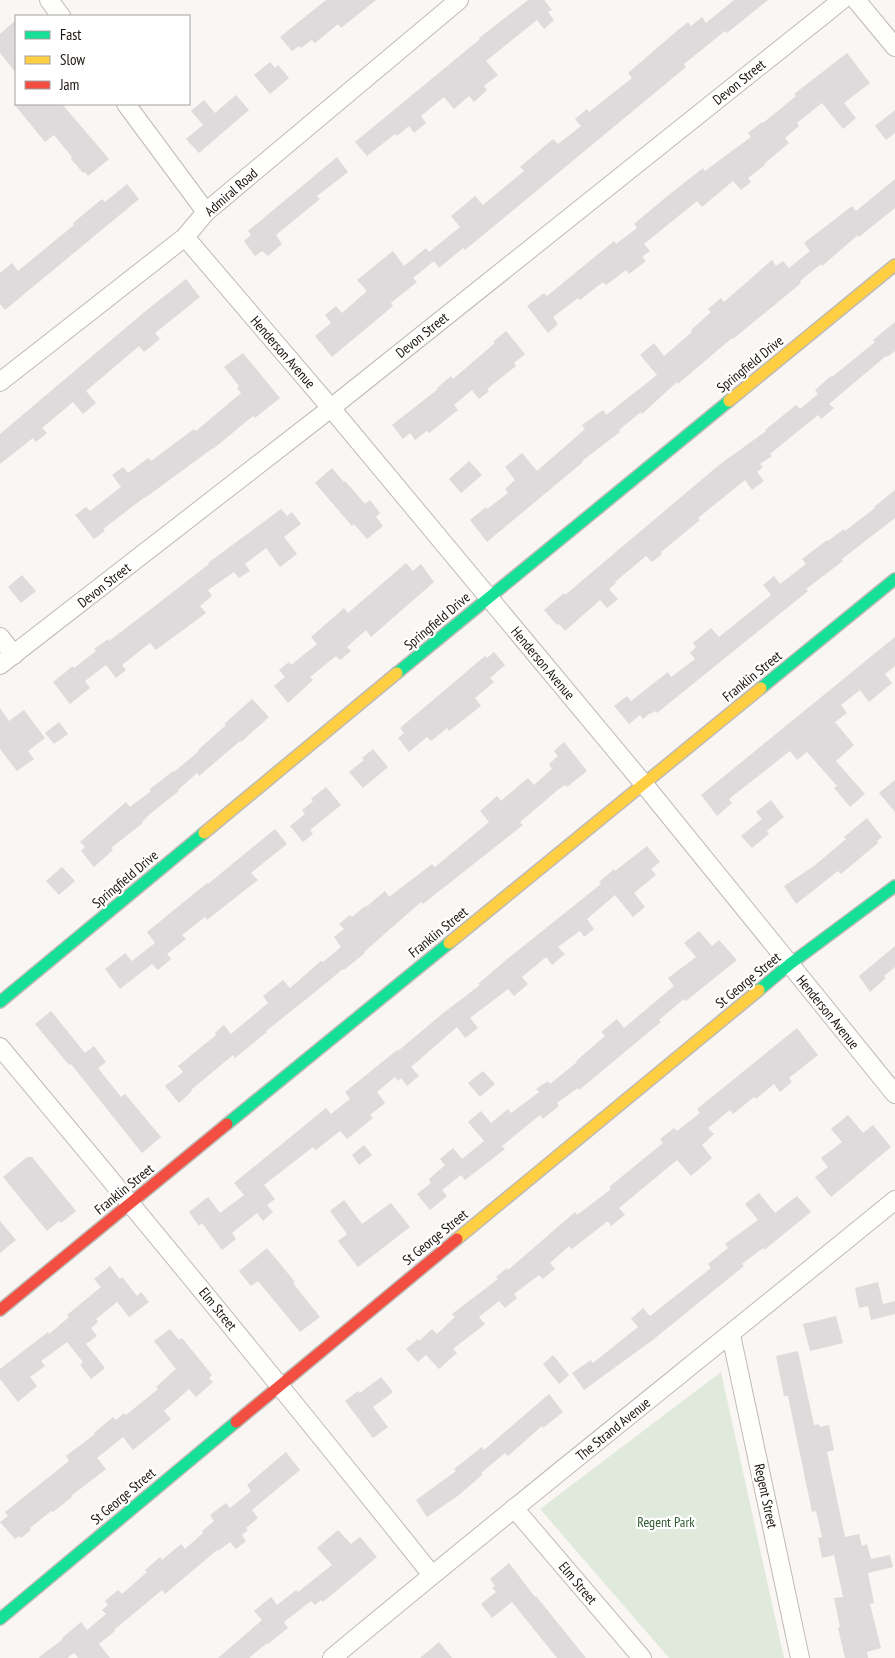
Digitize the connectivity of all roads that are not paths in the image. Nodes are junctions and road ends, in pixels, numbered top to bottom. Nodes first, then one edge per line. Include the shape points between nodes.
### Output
1 (49, 0) edge
2 (459, 0) edge
3 (842, 0) edge
4 (856, 0) edge
5 (60, 15) edge
6 (895, 46) edge
7 (127, 105) edge
8 (206, 212) junction
9 (184, 237) junction
10 (895, 265) edge
11 (0, 382) edge
12 (331, 408) junction
13 (895, 579) edge
14 (488, 598) junction
15 (0, 636) edge
16 (14, 654) junction
17 (0, 665) edge
18 (644, 783) junction
19 (895, 886) edge
20 (790, 964) junction
21 (0, 1002) edge
22 (0, 1047) edge
23 (895, 1094) edge
24 (895, 1200) edge
25 (131, 1203) junction
26 (0, 1310) edge
27 (731, 1335) junction
28 (280, 1385) junction
29 (514, 1508) junction
30 (432, 1575) junction
31 (0, 1619) edge
32 (332, 1658) edge
33 (642, 1658) edge
34 (800, 1658) edge

1 - 5 street
2 - 8 street, Admiral Road
3 - 12 street, Devon Street
4 - 6 street
7 - 8 street
8 - 9 street, Admiral Road
9 - 11 street, Admiral Road
9 - 12 street, Henderson Avenue
10 - 14 street, Springfield Drive
12 - 14 street, Henderson Avenue
12 - 16 street, Devon Street
13 - 18 street, Franklin Street
14 - 18 street, Henderson Avenue
14 - 21 street, Springfield Drive
15 - 16 street
16 - 17 street, Devon Street
18 - 20 street, Henderson Avenue
18 - 25 street, Franklin Street
19 - 20 street, St George Street
20 - 23 street, Henderson Avenue
20 - 28 street, St George Street
22 - 25 street, Elm Street
24 - 27 street, The Strand Avenue
25 - 26 street, Franklin Street
25 - 28 street, Elm Street
27 - 29 street, The Strand Avenue
27 - 34 street, Regent Street
28 - 30 street, Elm Street
28 - 31 street, St George Street
29 - 30 street, The Strand Avenue
29 - 33 street, Elm Street
30 - 32 street, The Strand Avenue

